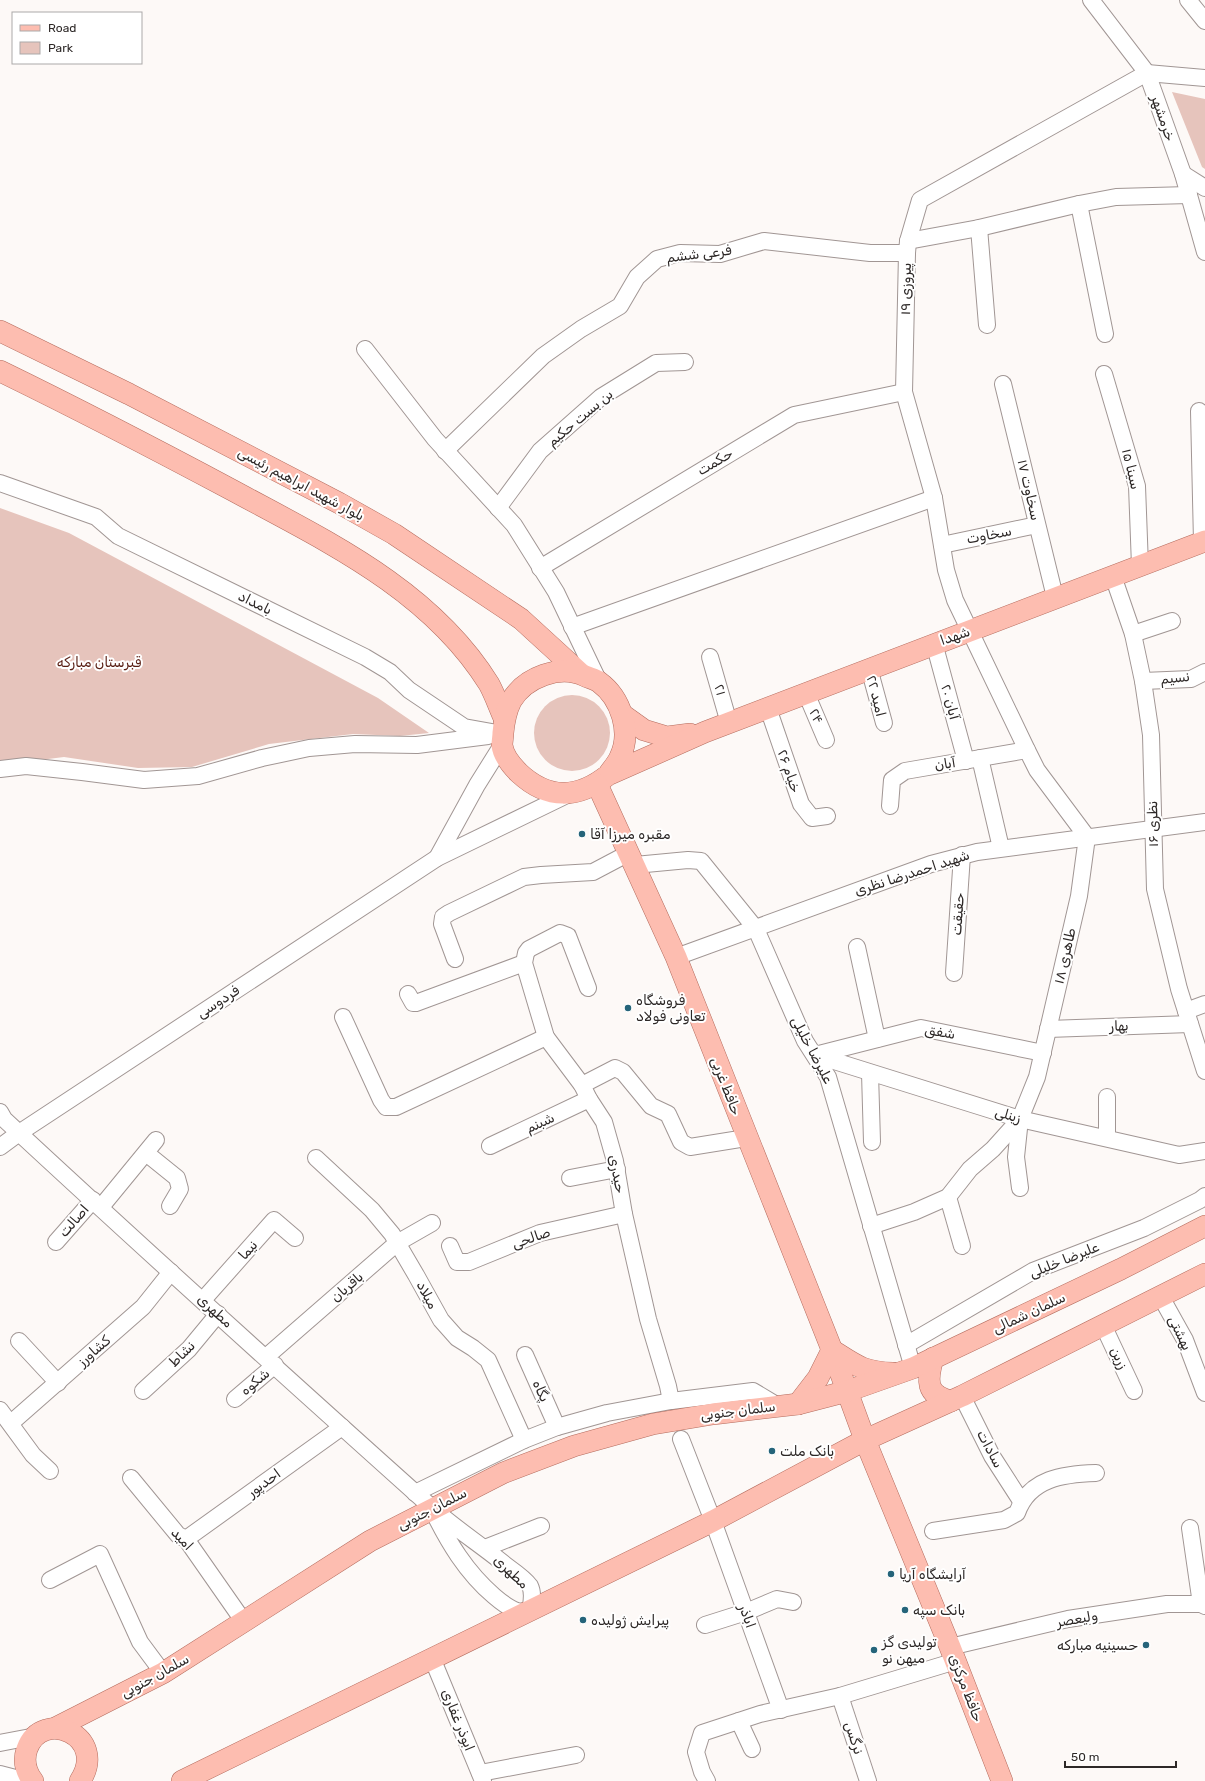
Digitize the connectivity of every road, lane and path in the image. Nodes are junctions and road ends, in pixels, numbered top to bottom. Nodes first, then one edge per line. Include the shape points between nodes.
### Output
1 (1091, 0) edge
2 (1188, 0) edge
3 (1205, 21) edge
4 (1147, 73) junction
5 (1205, 78) edge
6 (1183, 174) junction
7 (1205, 188) edge
8 (1189, 195) junction
9 (1079, 204) junction
10 (979, 228) junction
11 (907, 247) junction
12 (1205, 252) edge
13 (987, 325) dead end
14 (0, 331) edge
15 (1104, 334) dead end
16 (365, 349) dead end
17 (685, 362) dead end
18 (0, 371) edge
19 (1104, 374) dead end
20 (1003, 384) dead end
21 (904, 392) junction
22 (1199, 411) dead end
23 (446, 450) junction
24 (0, 483) edge
25 (934, 498) junction
26 (498, 508) junction
27 (1037, 525) junction
28 (1203, 542) edge
29 (942, 545) junction
30 (1140, 566) junction
31 (540, 568) junction
32 (1113, 576) junction
33 (1055, 597) junction
34 (1172, 621) dead end
35 (572, 627) junction
36 (970, 631) junction
37 (1133, 634) junction
38 (934, 643) junction
39 (710, 657) dead end
40 (869, 668) junction
41 (1205, 672) edge
42 (580, 673) junction
43 (1143, 681) junction
44 (598, 682) junction
45 (806, 693) junction
46 (768, 708) junction
47 (623, 715) junction
48 (729, 723) junction
49 (884, 723) dead end
50 (705, 732) junction
51 (503, 733) junction
52 (826, 740) dead end
53 (1027, 750) junction
54 (973, 759) junction
55 (0, 769) edge
56 (602, 780) junction
57 (571, 793) junction
58 (890, 806) dead end
59 (827, 816) dead end
60 (1205, 822) edge
61 (1153, 828) junction
62 (1087, 837) junction
63 (1001, 848) junction
64 (962, 855) junction
65 (436, 858) junction
66 (632, 859) junction
67 (756, 928) junction
68 (857, 947) dead end
69 (676, 957) junction
70 (455, 959) dead end
71 (524, 963) junction
72 (954, 973) dead end
73 (588, 988) dead end
74 (408, 994) dead end
75 (1205, 1004) edge
76 (343, 1017) dead end
77 (1188, 1017) junction
78 (1048, 1029) junction
79 (546, 1037) junction
80 (877, 1039) junction
81 (1043, 1053) junction
82 (815, 1055) junction
83 (1205, 1071) edge
84 (870, 1073) junction
85 (586, 1092) junction
86 (1107, 1097) dead end
87 (0, 1112) edge
88 (1020, 1119) junction
89 (19, 1133) junction
90 (746, 1138) junction
91 (1107, 1138) junction
92 (156, 1140) dead end
93 (872, 1142) dead end
94 (490, 1146) dead end
95 (0, 1147) edge
96 (1205, 1151) edge
97 (146, 1153) junction
98 (316, 1158) dead end
99 (617, 1169) junction
100 (570, 1178) dead end
101 (1020, 1188) dead end
102 (1205, 1196) edge
103 (948, 1197) junction
104 (97, 1203) junction
105 (170, 1206) dead end
106 (624, 1214) junction
107 (432, 1223) dead end
108 (871, 1226) junction
109 (1205, 1226) edge
110 (295, 1238) dead end
111 (56, 1242) dead end
112 (397, 1243) junction
113 (450, 1246) dead end
114 (962, 1246) dead end
115 (170, 1272) junction
116 (1205, 1274) edge
117 (1161, 1297) junction
118 (203, 1300) junction
119 (218, 1314) junction
120 (1103, 1325) junction
121 (19, 1341) dead end
122 (906, 1345) junction
123 (832, 1350) junction
124 (525, 1355) dead end
125 (933, 1358) junction
126 (270, 1361) junction
127 (905, 1371) junction
128 (58, 1383) junction
129 (143, 1391) dead end
130 (848, 1391) junction
131 (1134, 1391) dead end
132 (1205, 1393) edge
133 (957, 1398) junction
134 (235, 1399) dead end
135 (671, 1401) junction
136 (788, 1405) junction
137 (0, 1410) edge
138 (11, 1423) junction
139 (342, 1427) junction
140 (557, 1427) junction
141 (681, 1439) dead end
142 (524, 1440) junction
143 (865, 1440) junction
144 (50, 1470) dead end
145 (1096, 1473) dead end
146 (131, 1478) dead end
147 (414, 1493) junction
148 (1021, 1501) junction
149 (432, 1508) junction
150 (714, 1521) junction
151 (541, 1526) dead end
152 (1190, 1528) dead end
153 (933, 1531) dead end
154 (186, 1539) junction
155 (485, 1548) junction
156 (50, 1580) dead end
157 (794, 1602) dead end
158 (1203, 1605) edge
159 (530, 1612) junction
160 (746, 1612) junction
161 (244, 1622) junction
162 (705, 1625) dead end
163 (953, 1654) junction
164 (432, 1658) junction
165 (163, 1673) junction
166 (840, 1696) junction
167 (781, 1710) junction
168 (739, 1721) junction
169 (55, 1728) junction
170 (36, 1736) junction
171 (1, 1740) edge
172 (752, 1749) dead end
173 (576, 1756) dead end
174 (90, 1772) edge
175 (0, 1774) edge
176 (481, 1777) edge
177 (27, 1781) edge
178 (33, 1781) edge
179 (80, 1781) edge
180 (182, 1781) edge
181 (707, 1781) edge
182 (868, 1781) edge
183 (1002, 1781) edge

1 - 4 street, خرمشهر
2 - 3 street
4 - 5 street
4 - 6 street, خرمشهر
4 - 11 street, پیروزی ۱۹ via 920,200
6 - 7 street
6 - 8 street, خرمشهر
8 - 9 street, فرعی ششم via 1116,197
8 - 12 street, خرمشهر
9 - 10 street, فرعی ششم
9 - 15 street
10 - 11 street, فرعی ششم
10 - 13 street
11 - 21 street, پیروزی ۱۹
11 - 23 street, فرعی ششم via 870,253 764,241 720,254 680,253 657,259 637,277 620,306 580,329 543,356
14 - 42 main road, بلوار شهید ابراهیم رئیسی via 157,409 394,534 521,619
16 - 23 street
17 - 26 street, بن بست حکیم via 656,363 601,396 540,452
18 - 51 main road via 131,436 329,542 388,579 433,616 466,652 489,685
19 - 30 street, سینا ۱۵ via 1137,486
20 - 27 street, سخاوت ۱۷
21 - 25 street, پیروزی ۱۹
21 - 31 street, حکمت via 794,415
22 - 28 street
23 - 26 street
24 - 51 street, بامداد via 96,516 118,536 365,657 390,672 409,690 464,727
25 - 29 street, پیروزی ۱۹
25 - 35 street
26 - 31 street via 514,525
27 - 29 street, سخاوت
27 - 33 street, سخاوت ۱۷
28 - 30 main road, شهدا
29 - 36 street, پیروزی ۱۹ via 946,570
30 - 32 main road, شهدا
31 - 35 street via 556,592
32 - 33 main road, شهدا
32 - 37 street, نظری ۱۶
33 - 36 main road, شهدا
34 - 37 street
35 - 44 street
36 - 38 main road, شهدا
36 - 53 street
37 - 43 street, نظری ۱۶
38 - 40 main road, شهدا
38 - 54 street, آبان ۲۰
39 - 48 street, ۲۱
40 - 45 main road, شهدا
40 - 49 street, امید ۲۲
41 - 43 street, نسیم via 1191,679
42 - 44 main road
42 - 51 main road via 560,671 541,675 524,686 512,700
43 - 61 street, نظری ۱۶ via 1151,735
44 - 47 main road via 614,696
45 - 46 main road, شهدا
45 - 52 street, ۲۴
46 - 48 main road, شهدا
46 - 59 street, خیام ۲۶ via 801,804 812,818
47 - 50 main road via 644,730 667,737
47 - 56 main road via 625,736 620,757
48 - 50 main road, شهدا
50 - 56 main road
51 - 55 street via 417,745 355,744 309,748 198,776 144,780 26,766
51 - 57 main road via 511,764 530,784 550,792
51 - 65 street
53 - 54 street, آبان
53 - 62 street via 1037,770
54 - 58 street, آبان via 905,770 892,780
54 - 63 street, آبان ۲۰
56 - 57 main road via 584,790
56 - 66 main road, حافظ غربی
57 - 65 street, فردوسی
60 - 61 street, شهید احمدرضا نظری
61 - 62 street, شهید احمدرضا نظری
61 - 77 street, نظری ۱۶ via 1155,888
62 - 63 street, شهید احمدرضا نظری
62 - 78 street, طاهری ۱۸ via 1079,896
63 - 64 street, شهید احمدرضا نظری
64 - 67 street, شهید احمدرضا نظری
64 - 72 street, حقیقت
65 - 89 street, فردوسی
66 - 67 street, علیرضا خلیلی via 701,862
66 - 69 main road, حافظ غربی
66 - 70 street via 594,872 524,878 443,917 442,924
67 - 69 street, شهید احمدرضا نظری
67 - 82 street, علیرضا خلیلی via 805,1041
68 - 80 street
69 - 90 main road, حافظ غربی
71 - 73 street via 529,949 564,933 568,936
71 - 74 street via 416,1003 413,1003
71 - 79 street, حیدری
75 - 77 street, بهار
76 - 79 street via 381,1100 386,1106 396,1107
77 - 78 street, بهار
77 - 83 street, نظری ۱۶
78 - 81 street, طاهری ۱۸
79 - 85 street, حیدری
80 - 81 street, شفق via 921,1028
80 - 82 street, شفق
81 - 88 street, طاهری ۱۸ via 1037,1077
82 - 84 street, زینلی
82 - 108 street, علیرضا خلیلی via 828,1077
84 - 88 street, زینلی
84 - 93 street
85 - 90 street, شبنم via 615,1068 623,1072 651,1106 668,1114 680,1142 690,1148
85 - 94 street, شبنم
85 - 99 street, حیدری via 604,1122
86 - 91 street
87 - 89 street, مطهری
88 - 91 street, زینلی
88 - 101 street via 1016,1157
88 - 103 street, طاهری ۱۸ via 993,1149 970,1169
89 - 95 street, فردوسی
89 - 104 street, مطهری
90 - 123 main road, حافظ غربی
91 - 96 street, زینلی via 1180,1155
92 - 97 street, اصالت
97 - 104 street, اصالت
97 - 105 street via 177,1178 180,1189
98 - 112 street, میلاد via 372,1210
99 - 100 street
99 - 106 street, حیدری
102 - 122 street, علیرضا خلیلی via 1144,1228 1033,1271
103 - 108 street, طاهری ۱۸ via 914,1212
103 - 114 street
104 - 111 street, اصالت
104 - 115 street, مطهری
106 - 113 street, صالحی via 540,1233 469,1262 457,1262
106 - 135 street, حیدری via 648,1319
107 - 112 street, باقریان
108 - 122 street, علیرضا خلیلی
109 - 125 main road, سلمان شمالی via 1121,1269
110 - 118 street, نیما via 274,1220
112 - 126 street, باقریان
112 - 142 street, میلاد via 441,1320 457,1338 488,1360
115 - 118 street, مطهری
115 - 128 street, کشاورز via 143,1307
116 - 117 main road
117 - 120 main road
117 - 132 street, بهشتی via 1185,1340
118 - 119 street, مطهری
119 - 126 street, مطهری
119 - 129 street, نشاط via 189,1349
120 - 131 street, زرین
120 - 133 main road
121 - 128 street
122 - 127 street, علیرضا خلیلی
123 - 127 main road via 858,1368 877,1372
123 - 130 main road, حافظ غربی
123 - 136 main road via 818,1378
124 - 140 street, پگاه
125 - 127 main road, سلمان شمالی
125 - 133 main road via 928,1380 930,1388 942,1399
126 - 134 street, شکوه
126 - 139 street, مطهری
127 - 130 main road, سلمان شمالی
128 - 138 street, کشاورز
130 - 136 main road, سلمان جنوبی
130 - 143 main road, حافظ مرکزی
133 - 143 main road
133 - 148 street, سادات
135 - 136 street via 753,1391
135 - 140 street via 607,1413
136 - 149 main road, سلمان جنوبی via 674,1420 574,1446 503,1473
137 - 138 street
138 - 144 street via 33,1455
139 - 147 street, مطهری
139 - 154 street, احدپور
140 - 142 street
141 - 150 street, اباذر
142 - 147 street
143 - 150 main road
143 - 163 main road, حافظ مرکزی
145 - 148 street via 1071,1474 1046,1482 1033,1488
146 - 154 street, امید via 178,1535
147 - 149 street, مطهری
148 - 153 street via 1017,1513 1004,1520
149 - 155 street, مطهری
149 - 159 street, مطهری via 451,1546 480,1583 510,1608
149 - 161 main road, سلمان جنوبی via 370,1541
150 - 159 main road
150 - 160 street, اباذر
151 - 155 street
152 - 158 street
154 - 161 street, امید
155 - 159 street, مطهری via 530,1587
156 - 165 street via 100,1554 140,1642
157 - 160 street via 777,1599
158 - 163 street, ولیعصر via 1167,1604 1068,1619
159 - 164 main road
160 - 162 street
160 - 167 street, اباذر
161 - 165 main road, سلمان جنوبی
163 - 166 street
163 - 183 main road, حافظ مرکزی
164 - 176 street, ابوذر غفاری
164 - 180 main road
165 - 169 main road, سلمان جنوبی
166 - 167 street
166 - 182 street, نرگس
167 - 168 street
168 - 172 street
168 - 181 street via 702,1733 696,1752
169 - 170 main road, سلمان جنوبی via 45,1730
169 - 174 main road via 76,1735 85,1747
170 - 171 street
170 - 178 main road via 25,1754 25,1765
173 - 176 street
174 - 179 main road via 86,1772
175 - 177 street

